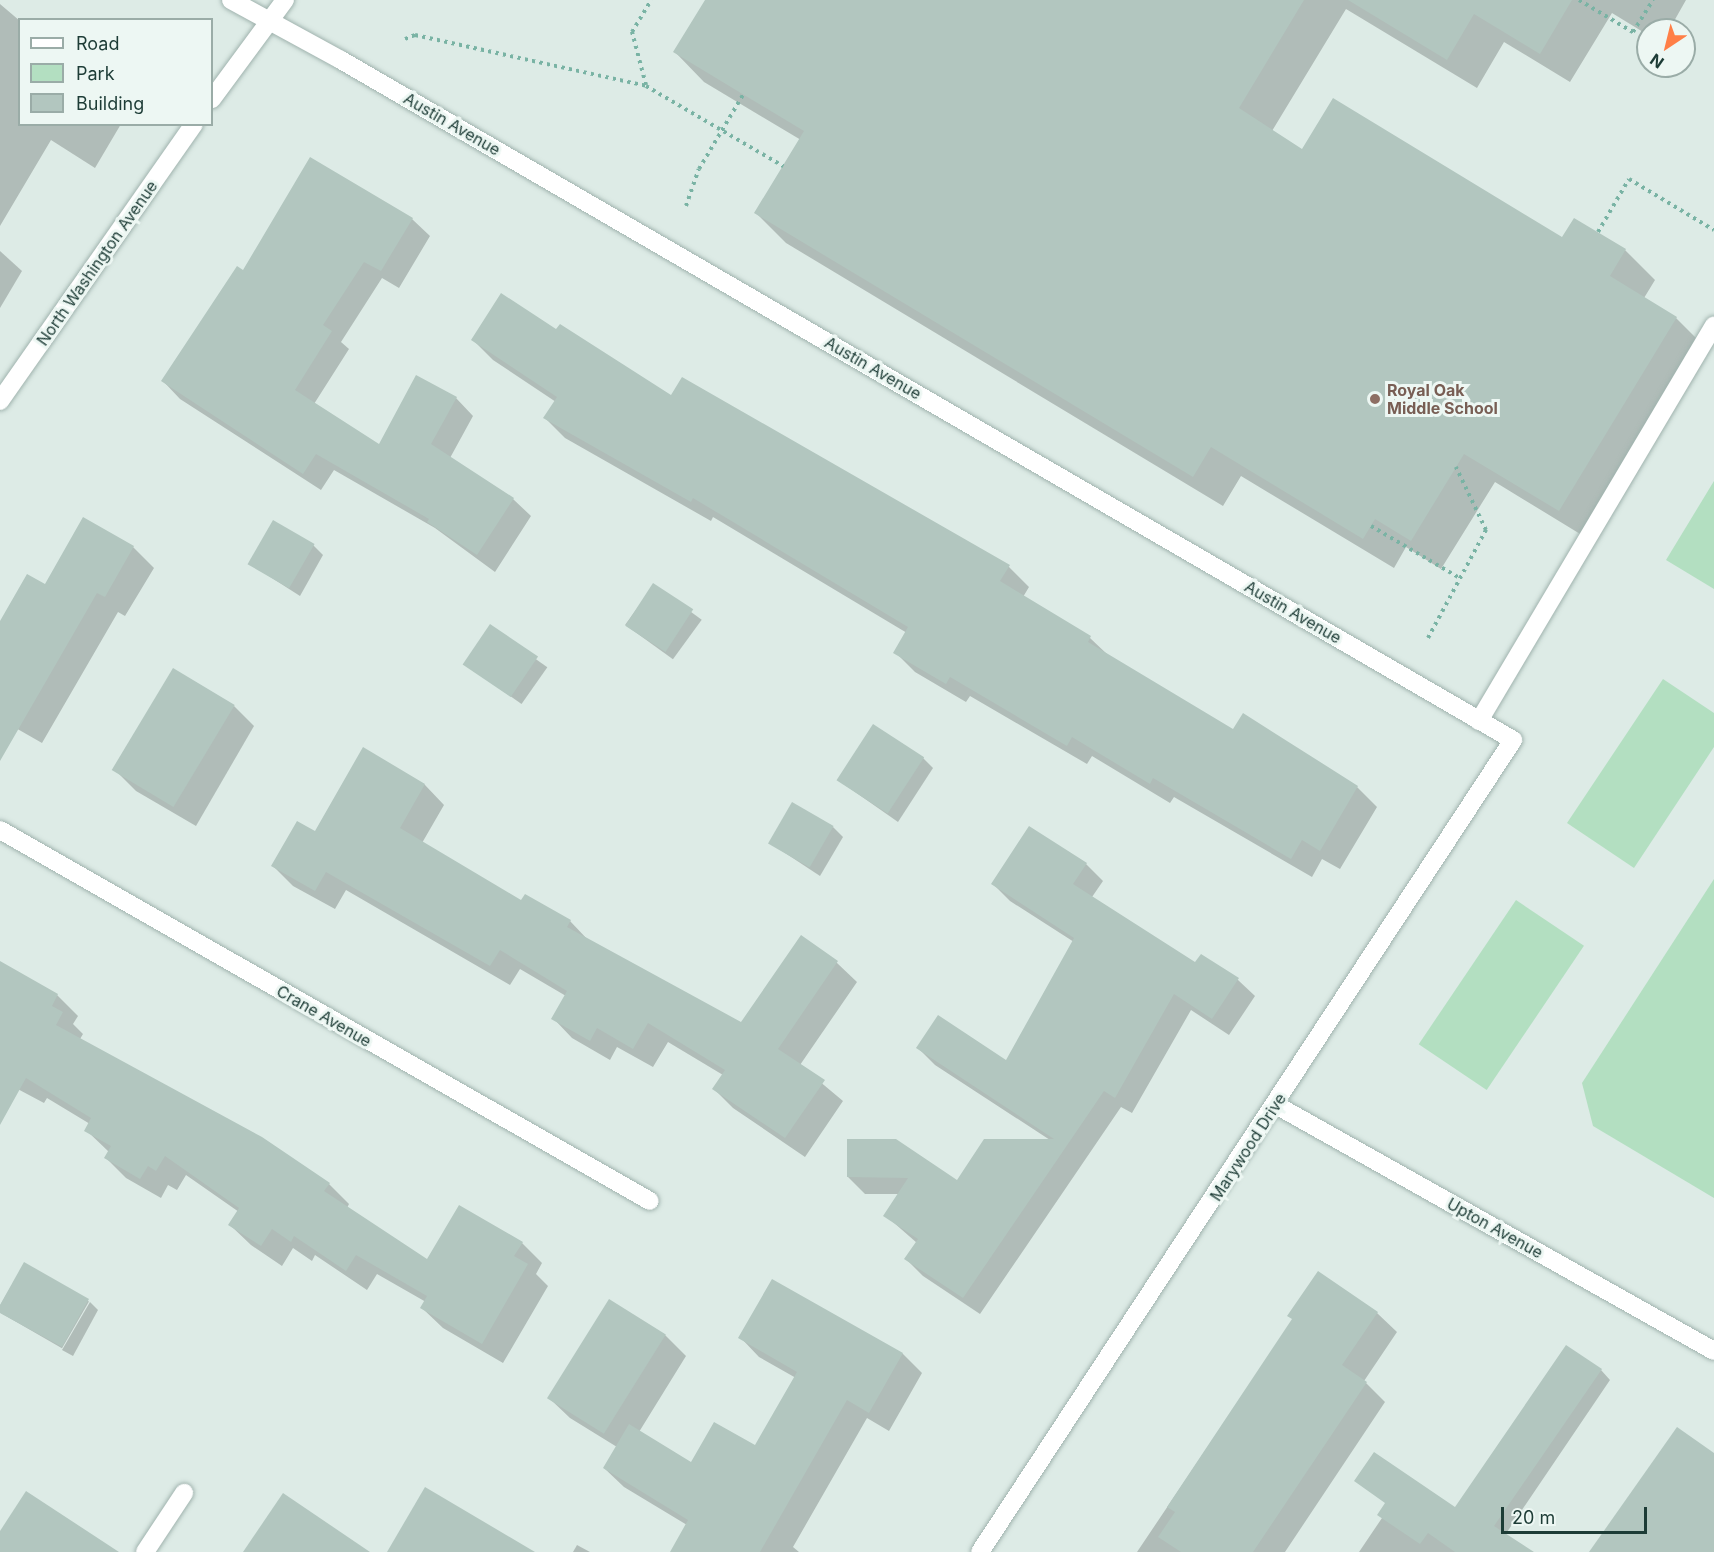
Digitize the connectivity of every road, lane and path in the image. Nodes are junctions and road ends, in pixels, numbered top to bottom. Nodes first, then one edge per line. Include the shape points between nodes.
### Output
1 (231, 0) edge
2 (285, 0) edge
3 (651, 0) edge
4 (1579, 0) edge
5 (1653, 0) edge
6 (270, 20) junction
7 (405, 39) dead end
8 (646, 86) junction
9 (743, 95) dead end
10 (213, 98) edge
11 (193, 126) edge
12 (722, 129) junction
13 (783, 166) dead end
14 (686, 206) dead end
15 (1714, 230) edge
16 (1598, 232) dead end
17 (1714, 326) edge
18 (0, 401) edge
19 (1456, 467) dead end
20 (1371, 526) dead end
21 (1458, 577) junction
22 (1428, 638) dead end
23 (1479, 721) junction
24 (1513, 740) joint
25 (0, 830) edge
26 (1276, 1105) junction
27 (650, 1201) dead end
28 (1714, 1351) edge
29 (184, 1492) dead end
30 (146, 1552) edge
31 (980, 1552) edge

1 - 6 street, Austin Avenue
2 - 6 street
3 - 8 path via 632,32
4 - 5 path via 1633,33
6 - 10 street
6 - 23 street, Austin Avenue
7 - 8 path via 415,35
8 - 12 path
9 - 12 path
11 - 18 street, North Washington Avenue
12 - 13 path
12 - 14 path via 699,169
15 - 16 path via 1629,179
17 - 23 street
19 - 21 path via 1486,530
20 - 21 path
21 - 22 path
23 - 24 street, Austin Avenue
24 - 26 street, Marywood Drive
25 - 27 street, Crane Avenue
26 - 28 street, Upton Avenue
26 - 31 street, Marywood Drive
29 - 30 street

